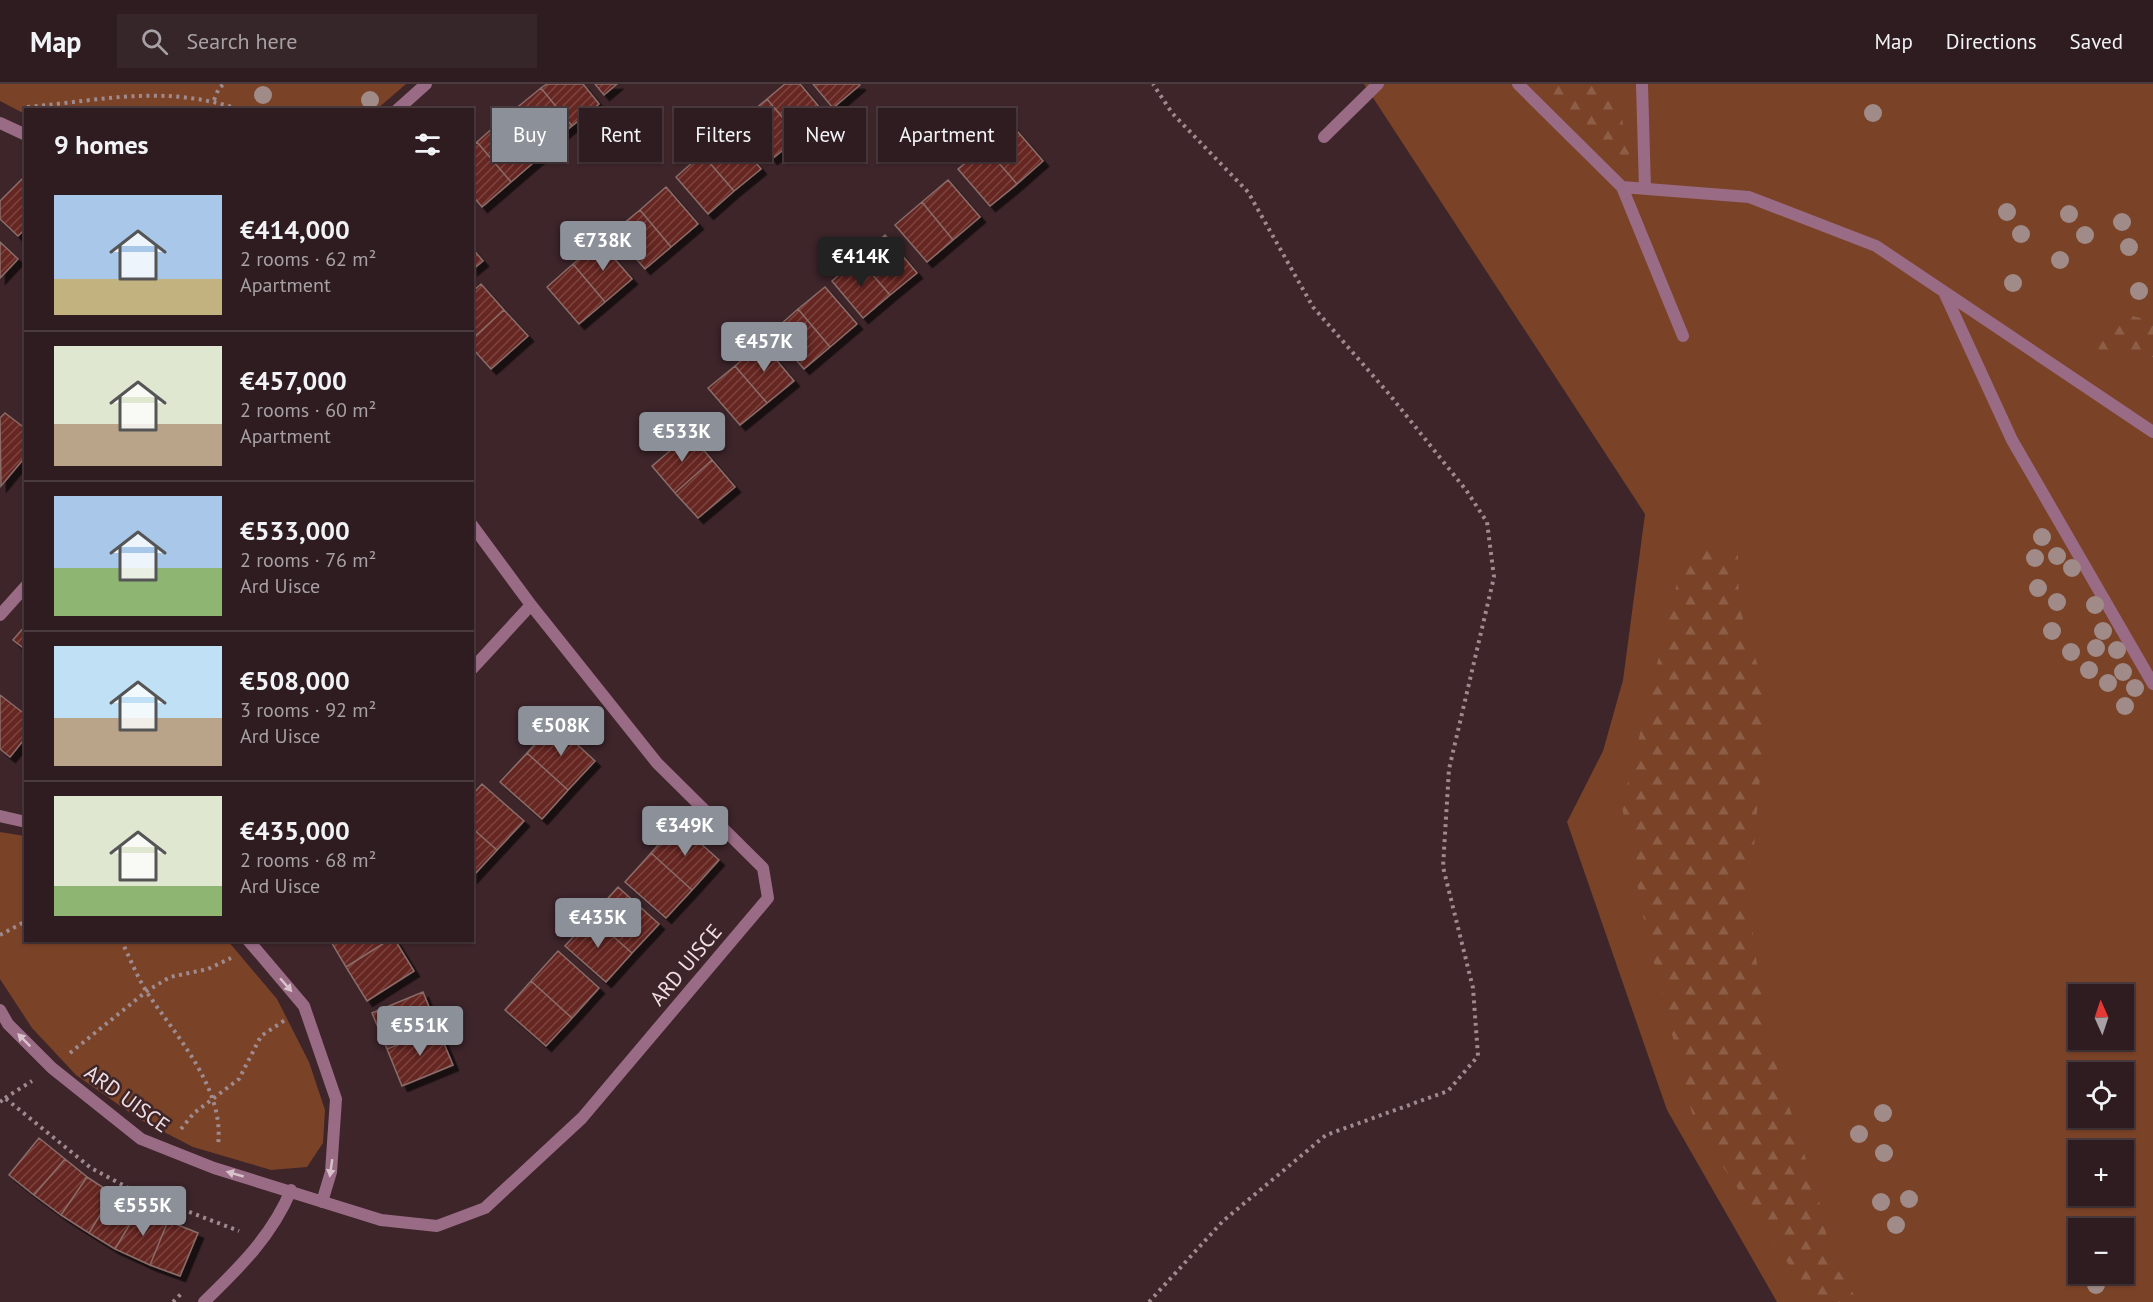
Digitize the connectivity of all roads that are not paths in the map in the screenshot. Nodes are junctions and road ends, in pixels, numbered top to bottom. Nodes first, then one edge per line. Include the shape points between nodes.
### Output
1 (426, 84) edge
2 (1378, 84) edge
3 (1518, 84) edge
4 (1642, 84) edge
5 (399, 108) edge
6 (4, 125) edge
7 (24, 134) edge
8 (1324, 137) dead end
9 (1622, 187) junction
10 (1645, 189) junction
11 (1943, 290) junction
12 (1683, 336) dead end
13 (2153, 432) edge
14 (474, 528) edge
15 (24, 588) edge
16 (531, 605) junction
17 (0, 615) edge
18 (474, 667) edge
19 (2153, 684) edge
20 (0, 816) edge
21 (24, 822) edge
22 (250, 944) edge
23 (0, 1010) edge
24 (291, 1190) junction
25 (321, 1202) junction
26 (204, 1302) edge

1 - 5 street
2 - 8 street
3 - 9 street
4 - 10 street
6 - 7 street
9 - 10 street
9 - 12 street
10 - 11 street via 1749,197 1876,246
11 - 13 street
11 - 19 street via 2012,440
14 - 16 street, ARD UISCE
15 - 17 street
16 - 18 street
16 - 25 street, ARD UISCE via 657,763 763,868 768,898 582,1118 485,1208 437,1226 381,1220
20 - 21 street
22 -> 25 street via 304,1006 336,1099 332,1172
24 -> 23 street, ARD UISCE via 214,1168 141,1139 52,1068 8,1024
24 - 25 street, ARD UISCE
24 - 26 street via 282,1212 252,1255

